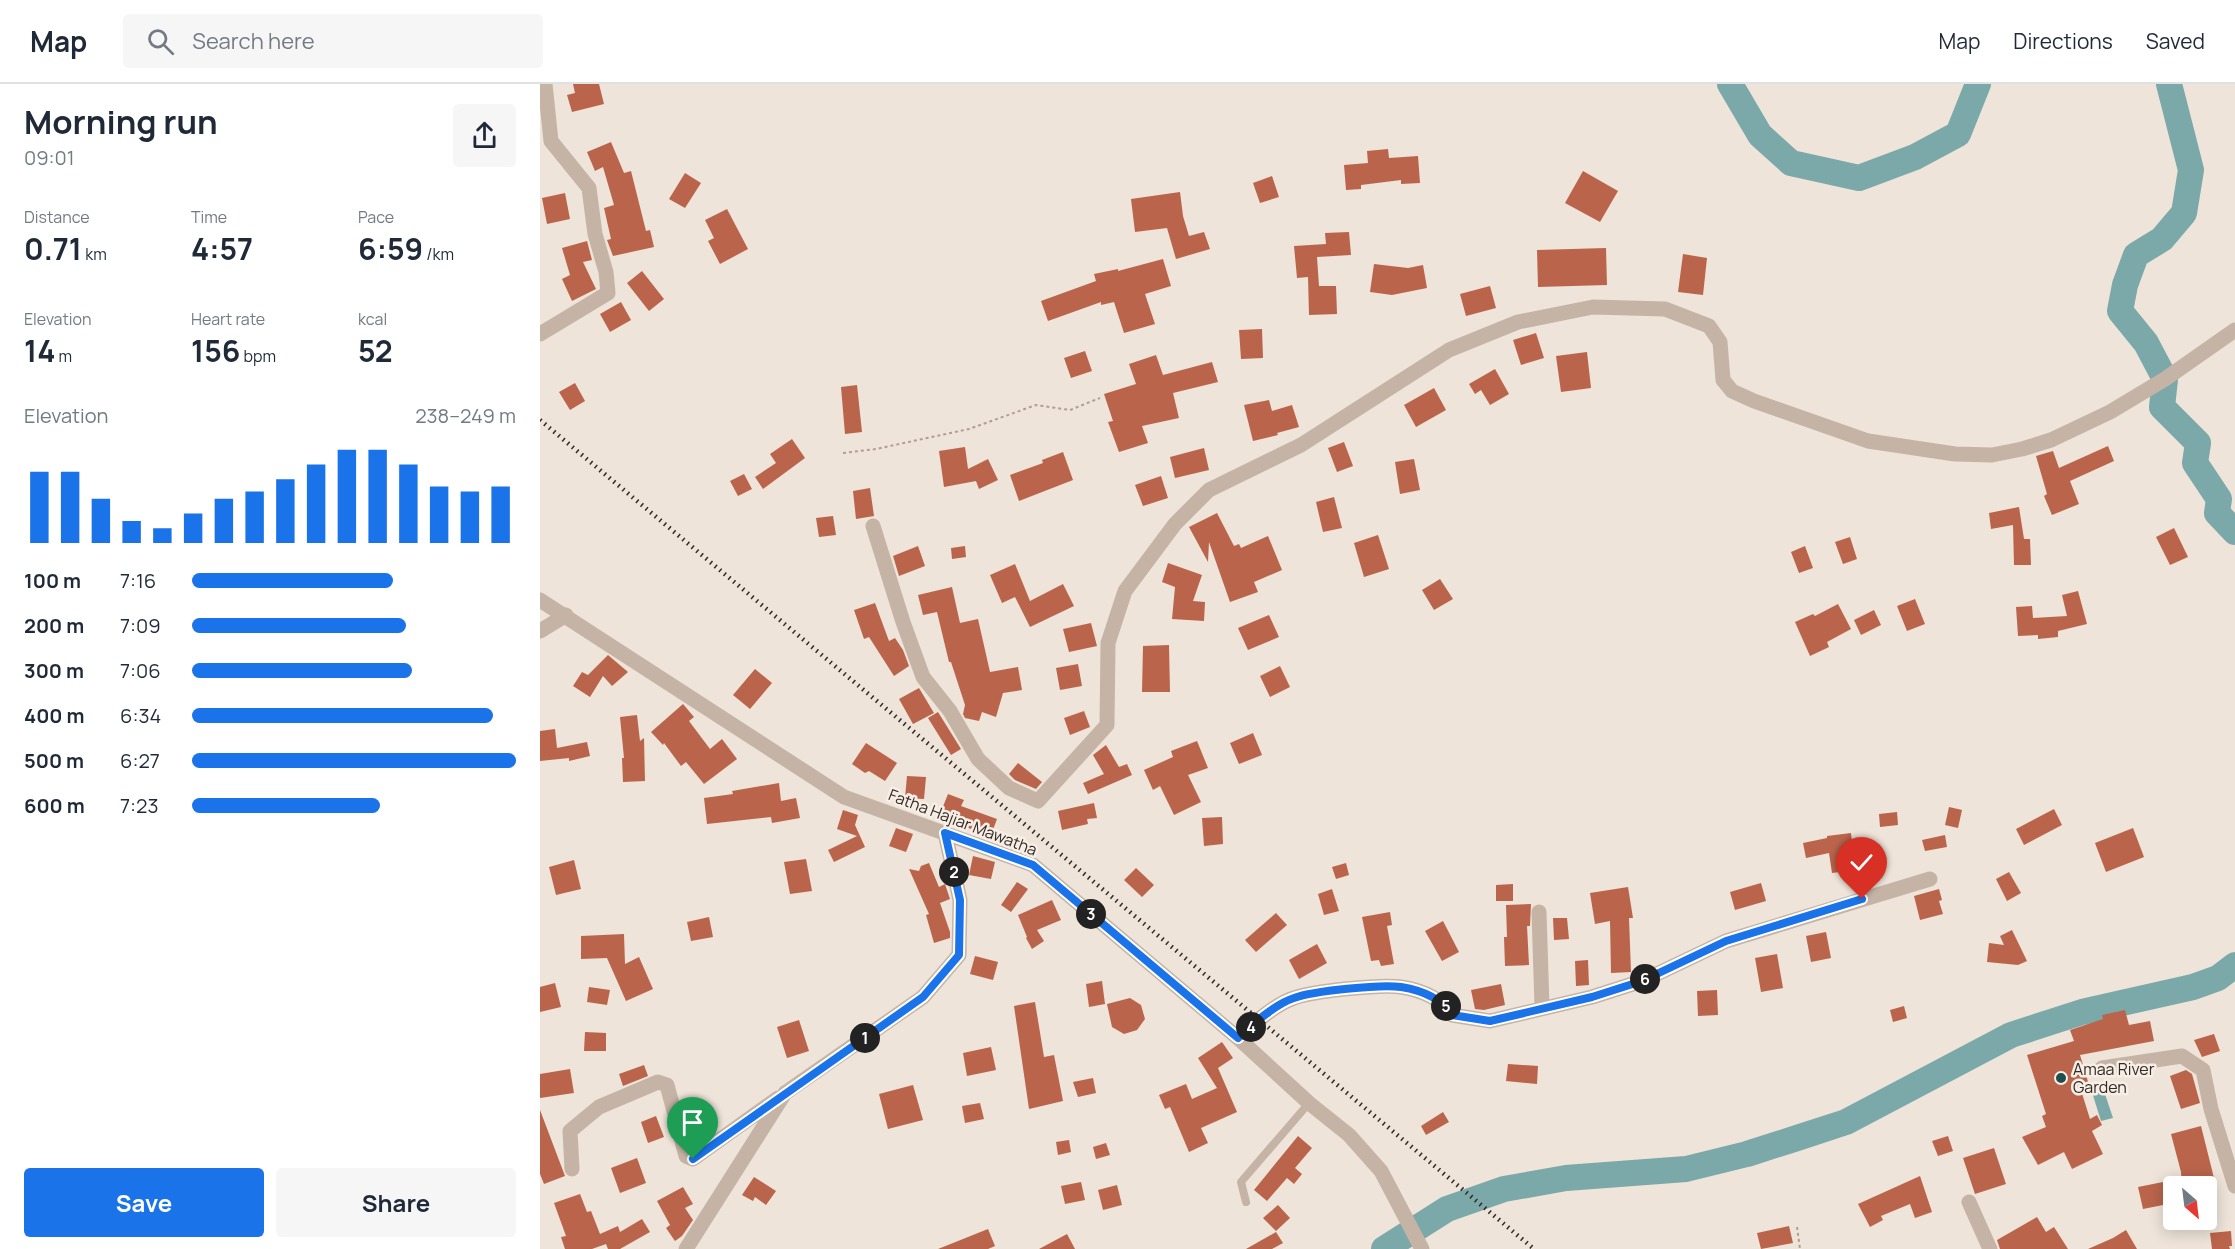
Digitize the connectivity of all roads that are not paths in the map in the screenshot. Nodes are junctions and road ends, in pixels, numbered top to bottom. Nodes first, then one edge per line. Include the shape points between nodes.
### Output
1 (544, 84) edge
2 (2235, 330) edge
3 (540, 334) edge
4 (873, 526) dead end
5 (540, 600) edge
6 (566, 615) junction
7 (540, 631) edge
8 (945, 833) junction
9 (1930, 879) dead end
10 (1539, 912) dead end
11 (1542, 1007) junction
12 (1238, 1038) junction
13 (2102, 1068) dead end
14 (785, 1093) junction
15 (1309, 1103) junction
16 (572, 1169) dead end
17 (2235, 1186) edge
18 (1246, 1202) dead end
19 (1969, 1202) dead end
20 (686, 1249) edge
21 (1422, 1249) edge
22 (1990, 1249) edge

1 - 3 street via 551,141 589,188 608,293
2 - 4 street via 2110,412 2051,440 1992,455 1955,454 1868,441 1754,401 1732,391 1723,380 1720,342 1709,326 1665,309 1593,307 1518,322 1449,350 1301,445 1209,490 1175,524 1125,591 1108,643 1107,725 1038,801 1009,788 978,759 950,711 923,677
5 - 6 street, Fatha Hajiar Mawatha
6 - 7 street
6 - 8 street, Fatha Hajiar Mawatha via 844,796
8 - 12 street, Fatha Hajiar Mawatha via 1033,865
8 - 14 street via 960,900 959,955 923,997
9 - 11 street via 1726,941 1642,981
10 - 11 street
11 - 12 street via 1490,1021 1452,1015 1428,994 1399,986 1345,989 1294,998 1259,1019
12 - 15 street, Fatha Hajiar Mawatha
13 - 17 street via 2182,1056 2203,1070
14 - 16 street via 693,1159 686,1156 667,1085 658,1082 599,1107 570,1131
14 - 20 street
15 - 18 lane via 1241,1182
15 - 21 street, Fatha Hajiar Mawatha via 1349,1135 1381,1171
19 - 22 street

